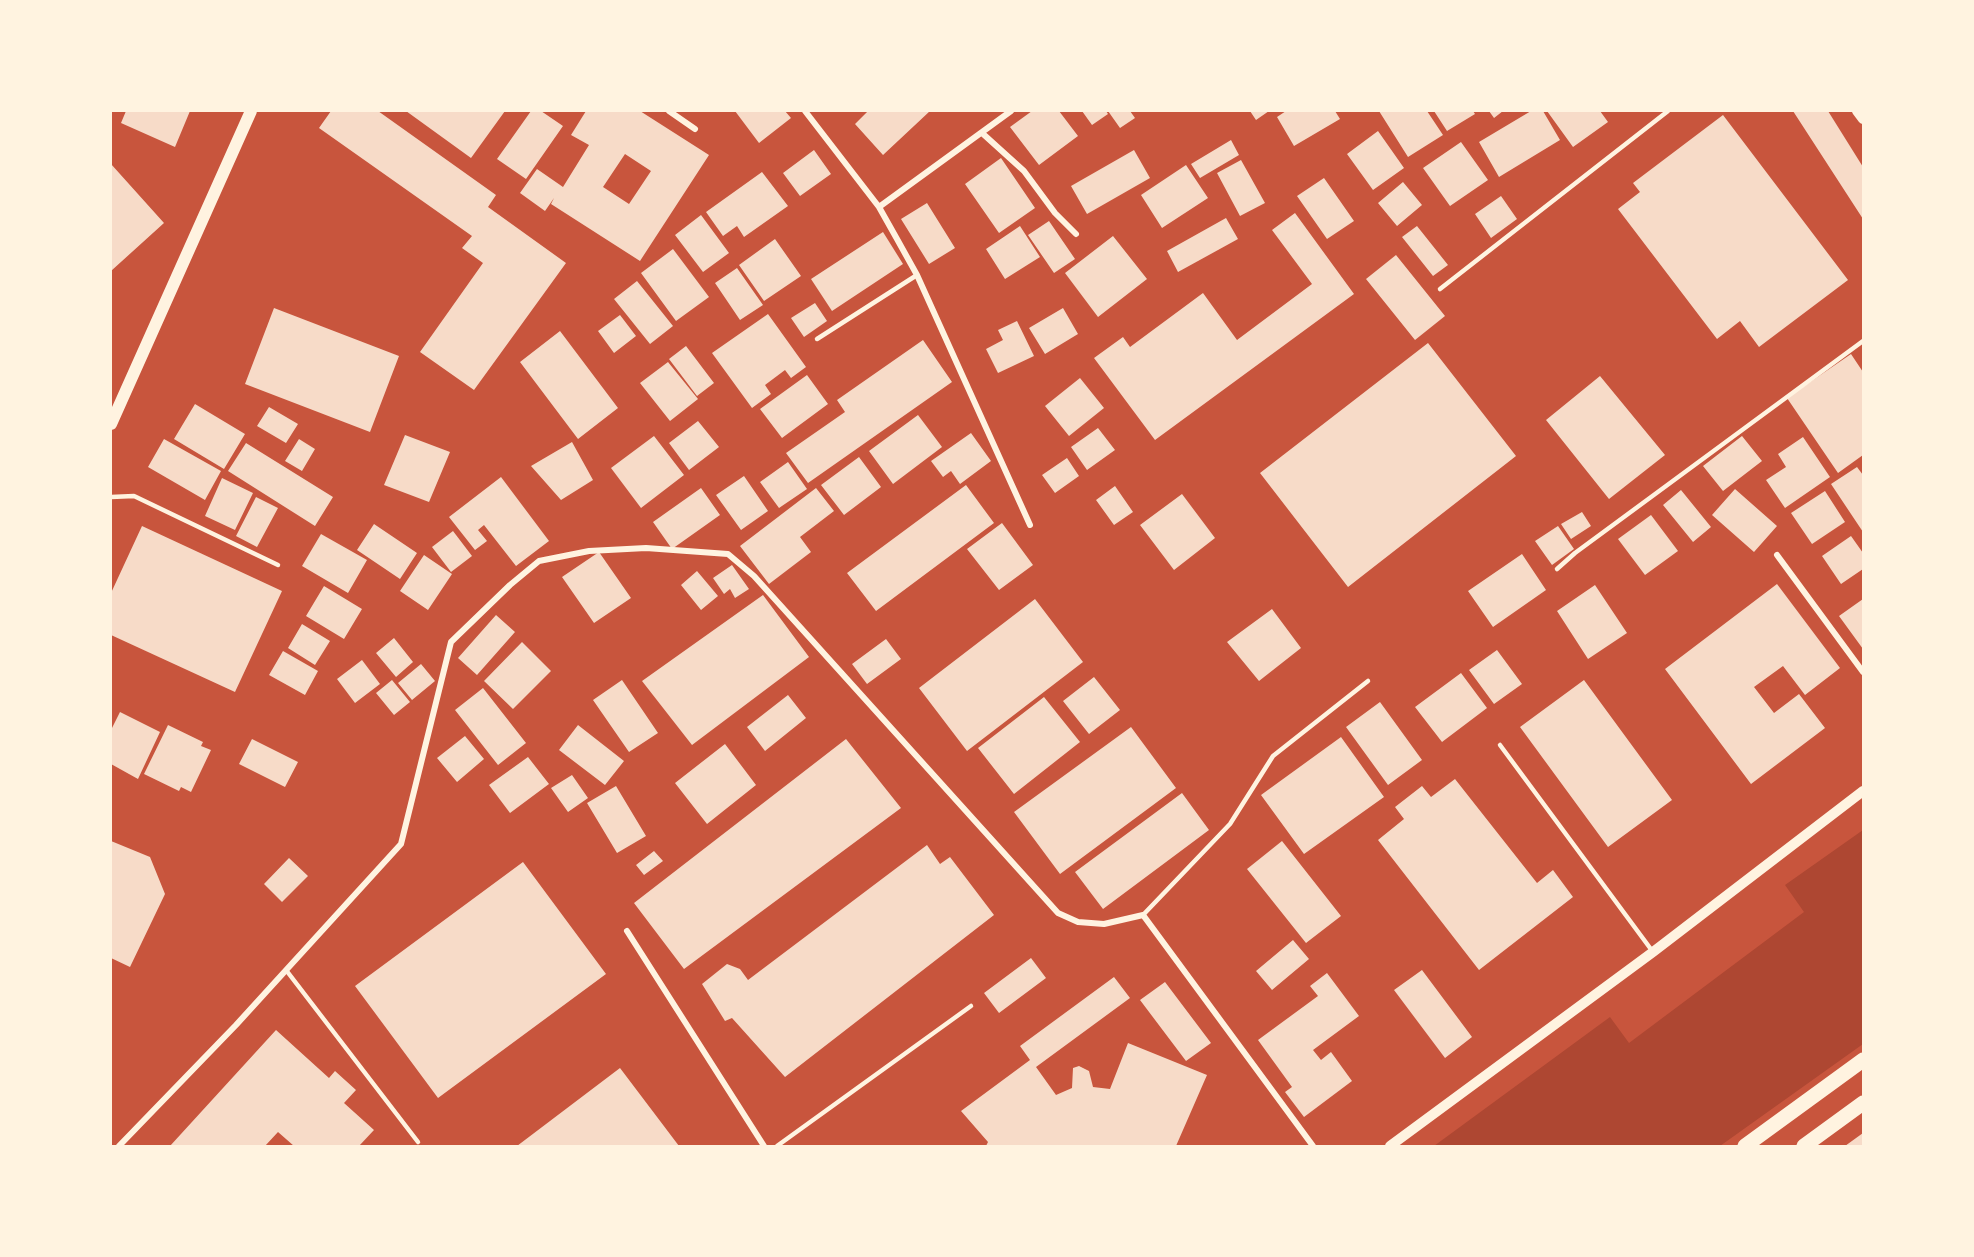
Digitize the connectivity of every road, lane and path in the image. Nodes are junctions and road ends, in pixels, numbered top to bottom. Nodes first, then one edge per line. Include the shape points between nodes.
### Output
1 (251, 111) edge
2 (669, 111) edge
3 (805, 111) edge
4 (1011, 111) edge
5 (1668, 111) edge
6 (1857, 111) edge
7 (1863, 120) edge
8 (695, 129) dead end
9 (982, 133) junction
10 (879, 207) junction
11 (1076, 234) dead end
12 (917, 275) junction
13 (1440, 289) dead end
14 (817, 339) dead end
15 (1863, 341) edge
16 (111, 424) edge
17 (111, 497) edge
18 (1030, 525) dead end
19 (1777, 555) dead end
20 (278, 565) dead end
21 (1557, 568) dead end
22 (1863, 672) edge
23 (1368, 681) dead end
24 (1500, 745) dead end
25 (1863, 792) edge
26 (1143, 915) junction
27 (627, 931) dead end
28 (1653, 952) junction
29 (286, 970) junction
30 (971, 1006) dead end
31 (1863, 1060) edge
32 (1863, 1103) edge
33 (418, 1142) dead end
34 (119, 1146) edge
35 (764, 1146) edge
36 (777, 1146) edge
37 (1313, 1146) edge
38 (1390, 1146) edge
39 (1745, 1146) edge
40 (1804, 1146) edge

1 - 16 main road
2 - 8 street
3 - 10 street
4 - 9 street
5 - 13 lane
6 - 7 street
9 - 10 street
9 - 11 street via 1024,171
10 - 12 street
12 - 14 lane
12 - 18 street
15 - 21 lane
17 - 20 lane via 134,496
19 - 22 street
23 - 26 lane via 1273,756 1230,824
24 - 28 lane
25 - 28 street
26 - 29 street via 1104,924 1078,922 1058,913 787,611 728,554 646,548 589,551 539,561 451,642 401,844
26 - 37 street
27 - 35 street
28 - 38 street
29 - 33 lane
29 - 34 street
30 - 36 lane
31 - 39 main road
32 - 40 main road

